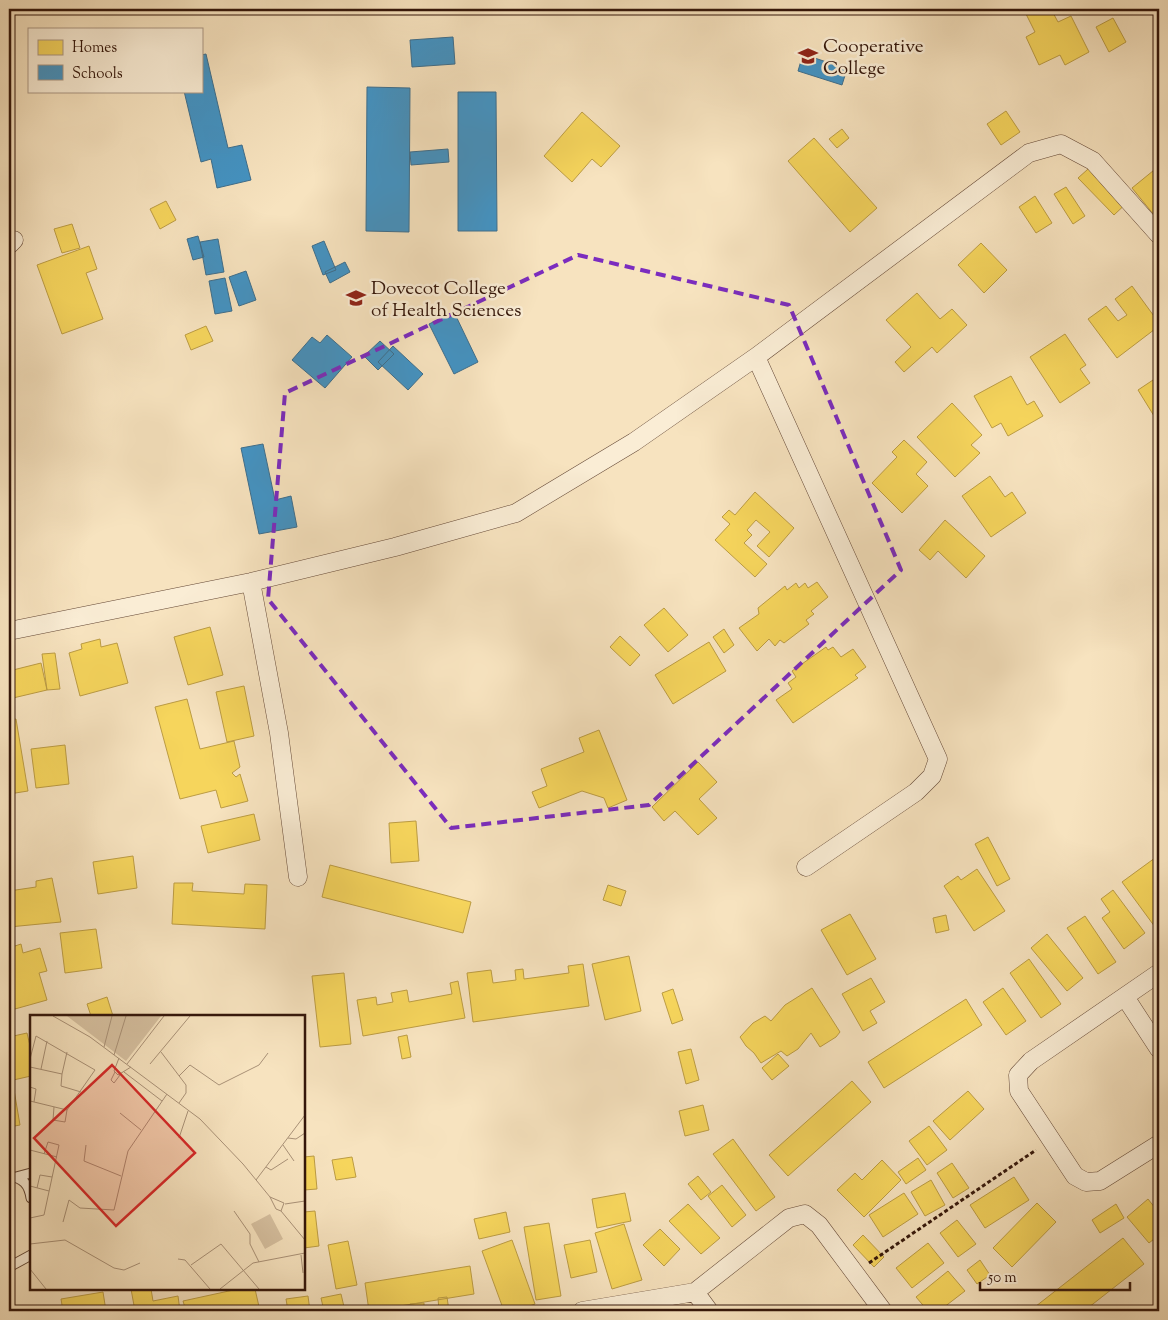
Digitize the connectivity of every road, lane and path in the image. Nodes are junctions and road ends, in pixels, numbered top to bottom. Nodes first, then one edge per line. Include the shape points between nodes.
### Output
1 (1159, 235) edge
2 (756, 357) junction
3 (252, 582) junction
4 (9, 631) edge
5 (806, 867) dead end
6 (298, 878) dead end
7 (1159, 973) edge
8 (1125, 997) junction
9 (1159, 1049) edge
10 (1050, 1140) junction
11 (1159, 1144) edge
12 (30, 1173) edge
13 (12, 1176) edge
14 (30, 1189) edge
15 (30, 1256) edge
16 (9, 1267) edge
17 (854, 1273) junction
18 (696, 1292) junction
19 (582, 1311) edge
20 (709, 1311) edge
21 (883, 1311) edge

1 - 2 street via 1093,161 1061,144 1029,153
2 - 3 street via 634,442 516,513
2 - 5 street via 938,759 932,776 916,792
3 - 4 street
3 - 6 street via 279,732
7 - 8 street
8 - 9 street
8 - 10 street via 1031,1062 1018,1075 1019,1091
10 - 11 street via 1075,1176 1086,1182 1100,1181
10 - 17 path
12 - 13 lane
13 - 14 lane
15 - 16 lane
17 - 18 street via 819,1225 805,1214 789,1218
17 - 21 street
18 - 19 street
18 - 20 street

